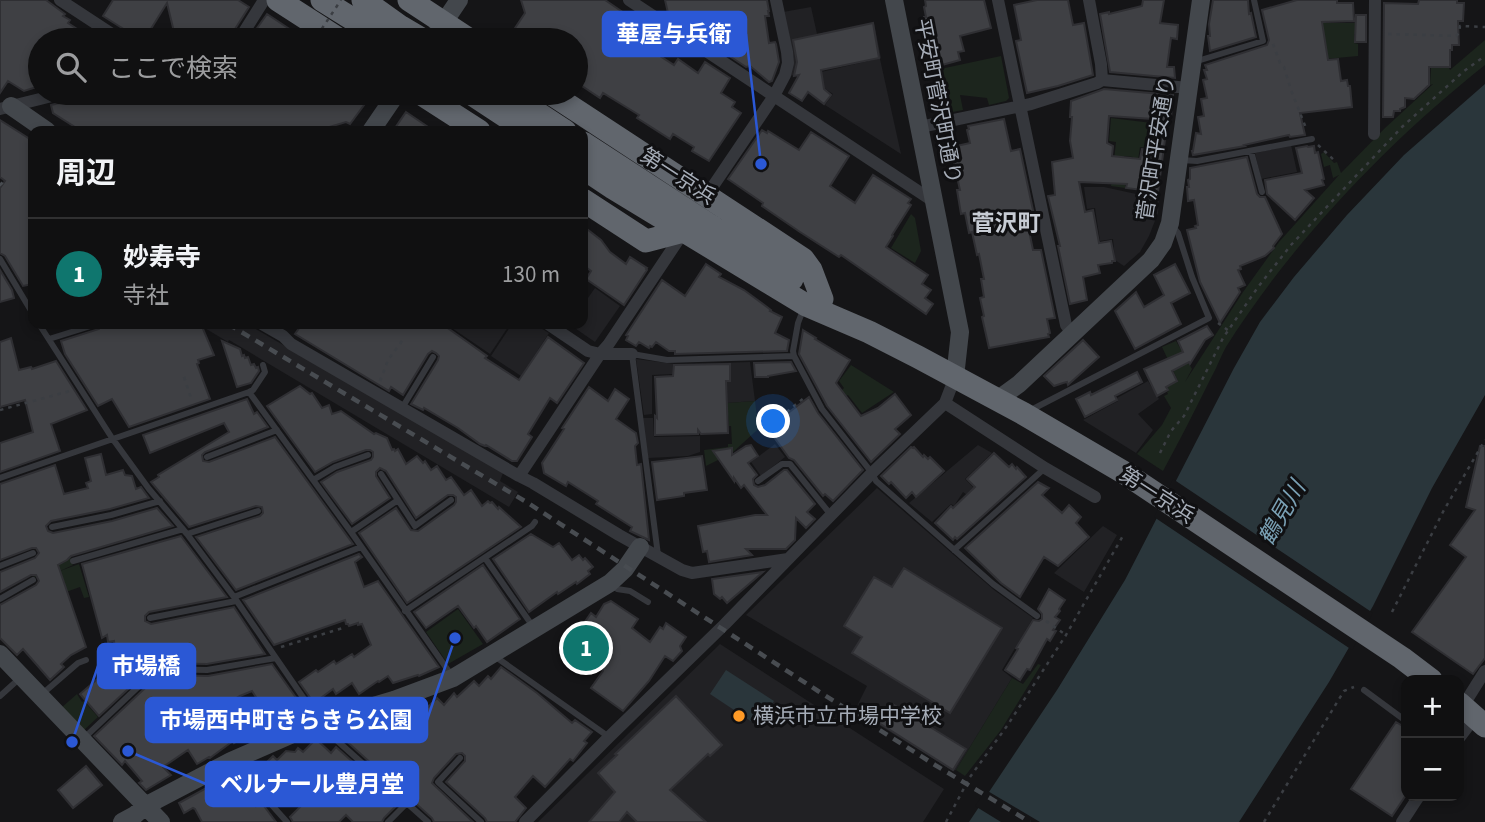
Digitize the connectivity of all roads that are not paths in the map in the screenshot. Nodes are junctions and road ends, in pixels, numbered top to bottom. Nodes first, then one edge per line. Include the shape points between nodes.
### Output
1 (60, 0) edge
2 (264, 0) edge
3 (278, 0) edge
4 (322, 0) edge
5 (363, 0) edge
6 (409, 0) edge
7 (460, 0) edge
8 (629, 0) edge
9 (776, 0) edge
10 (894, 0) edge
11 (998, 0) edge
12 (1089, 0) edge
13 (1201, 0) edge
14 (1254, 0) edge
15 (1375, 0) edge
16 (103, 28) edge
17 (246, 28) edge
18 (315, 28) edge
19 (367, 28) edge
20 (403, 28) edge
21 (434, 28) edge
22 (441, 28) edge
23 (1192, 63) junction
24 (1102, 80) junction
25 (1189, 88) junction
26 (774, 96) junction
27 (28, 100) edge
28 (4, 104) edge
29 (389, 105) edge
30 (439, 105) edge
31 (488, 105) edge
32 (525, 105) edge
33 (568, 105) edge
34 (1020, 106) junction
35 (39, 126) edge
36 (374, 126) edge
37 (471, 126) edge
38 (520, 126) edge
39 (557, 126) edge
40 (920, 127) junction
41 (1374, 134) dead end
42 (1312, 139) road end
43 (588, 146) edge
44 (1251, 151) junction
45 (1179, 160) junction
46 (588, 171) edge
47 (1262, 192) dead end
48 (707, 195) junction
49 (588, 203) edge
50 (936, 203) junction
51 (1170, 223) junction
52 (684, 231) junction
53 (0, 259) edge
54 (28, 300) edge
55 (25, 301) junction
56 (814, 302) junction
57 (28, 306) edge
58 (43, 329) edge
59 (81, 329) edge
60 (271, 329) edge
61 (288, 329) edge
62 (555, 329) edge
63 (1073, 334) junction
64 (283, 336) junction
65 (49, 339) junction
66 (600, 354) junction
67 (632, 354) junction
68 (794, 356) junction
69 (433, 357) dead end
70 (263, 365) dead end
71 (955, 377) junction
72 (249, 392) junction
73 (997, 400) junction
74 (945, 403) junction
75 (401, 409) junction
76 (1024, 414) junction
77 (277, 430) junction
78 (112, 439) junction
79 (368, 455) dead end
80 (208, 457) dead end
81 (1045, 468) junction
82 (872, 473) junction
83 (381, 474) dead end
84 (519, 476) junction
85 (0, 478) edge
86 (313, 480) junction
87 (758, 481) dead end
88 (553, 495) junction
89 (1095, 497) dead end
90 (398, 500) junction
91 (451, 500) dead end
92 (160, 501) junction
93 (544, 508) dead end
94 (258, 511) dead end
95 (831, 516) junction
96 (535, 522) dead end
97 (52, 527) dead end
98 (185, 532) junction
99 (351, 532) junction
100 (361, 547) junction
101 (640, 547) junction
102 (954, 550) junction
103 (33, 553) dead end
104 (658, 557) junction
105 (485, 558) junction
106 (788, 559) junction
107 (73, 561) dead end
108 (0, 566) edge
109 (33, 580) dead end
110 (610, 583) junction
111 (0, 599) edge
112 (235, 599) junction
113 (648, 603) dead end
114 (405, 611) junction
115 (1037, 616) dead end
116 (150, 618) dead end
117 (534, 628) junction
118 (0, 654) edge
119 (492, 654) junction
120 (276, 658) junction
121 (86, 660) dead end
122 (1485, 671) edge
123 (1424, 675) edge
124 (21, 677) junction
125 (453, 678) junction
126 (1364, 690) road end
127 (0, 696) edge
128 (40, 697) junction
129 (1470, 713) edge
130 (1401, 717) edge
131 (320, 722) junction
132 (609, 737) junction
133 (82, 740) junction
134 (460, 758) dead end
135 (231, 761) junction
136 (1416, 801) edge
137 (407, 803) junction
138 (145, 806) junction
139 (122, 822) edge
140 (161, 822) edge
141 (287, 822) edge
142 (387, 822) edge
143 (428, 822) edge
144 (481, 822) edge
145 (525, 822) edge
146 (1402, 822) edge

1 - 16 street
2 - 17 street
3 - 18 highway
4 - 19 highway
5 - 20 highway
6 - 21 highway
7 - 22 street
8 - 26 street
9 - 26 street via 788,63
10 - 40 street, 平安町菅沢町通り
11 - 34 street
12 - 24 street
13 - 23 street, 菅沢町平安通り
14 - 23 lane via 1263,41
15 - 41 street
23 - 25 street, 菅沢町平安通り
24 - 25 street
24 - 34 street
25 - 45 street, 菅沢町平安通り
26 - 48 street
26 - 50 street
27 - 28 street
28 - 35 street
29 - 36 street
30 - 37 highway
31 - 38 highway
32 - 39 highway
33 - 48 highway, 第一京浜
34 - 40 street
34 - 63 street via 1066,325
40 - 50 street, 平安町菅沢町通り
42 - 44 lane
43 - 56 highway, 第一京浜
44 - 45 lane
44 - 47 lane
45 - 51 street, 菅沢町平安通り
46 - 52 highway, 第一京浜
48 - 56 highway, 第一京浜 via 803,259 811,270
49 - 52 highway, 第一京浜 via 646,241
50 - 71 street, 平安町菅沢町通り via 960,332
51 - 63 street, 菅沢町平安通り via 1151,260
51 - 76 lane via 1178,233 1209,318
52 - 56 highway, 第一京浜
52 - 66 street
53 - 55 lane
54 - 55 lane
55 - 57 lane
56 - 68 lane via 798,323
56 - 71 highway, 第一京浜
58 - 65 lane
59 - 65 lane
60 - 64 street
61 - 64 street
62 - 66 street
63 - 73 street, 菅沢町平安通り
64 - 75 street
65 - 78 lane
66 - 67 street
66 - 84 street
67 - 68 lane via 667,360
67 - 104 lane
68 - 82 lane via 822,409
69 - 75 lane
70 - 72 lane via 265,372
71 - 73 highway, 第一京浜
71 - 74 street
72 - 77 lane
72 - 78 lane
73 - 76 highway, 第一京浜
74 - 81 street
74 - 82 street
75 - 84 street
76 - 123 highway, 第一京浜 via 1123,472
77 - 80 lane
77 - 86 lane
78 - 85 lane
78 - 92 lane
79 - 86 lane
81 - 89 street
81 - 102 lane
82 - 95 street
82 - 102 lane
83 - 90 lane
84 - 88 street
86 - 99 lane
87 - 95 lane via 782,464 790,464
88 - 93 street
88 - 101 street
90 - 91 lane via 415,526
90 - 99 lane
92 - 97 lane
92 - 98 lane
94 - 98 lane
95 - 106 street
96 - 105 lane
98 - 107 lane
98 - 112 lane
99 - 100 lane
100 - 112 lane
100 - 114 lane
101 - 104 street
101 - 110 street
102 - 115 lane
103 - 108 lane
104 - 106 street via 692,573
105 - 114 lane
105 - 117 lane
106 - 132 street
109 - 111 lane
110 - 113 lane
110 - 117 street
112 - 116 lane
112 - 120 lane
114 - 125 lane
117 - 119 street
118 - 124 street
119 - 125 street
119 - 132 lane
120 - 131 lane
120 - 133 lane via 207,670 158,669
121 - 128 lane
122 - 129 street
124 - 127 lane
124 - 128 street
125 - 131 street
126 - 130 lane
128 - 133 street
131 - 135 street
131 - 137 lane
132 - 145 street
133 - 138 street
134 - 144 lane via 438,782
135 - 138 street
135 - 141 lane
136 - 146 street
137 - 142 lane
137 - 143 lane
138 - 139 street
138 - 140 street

